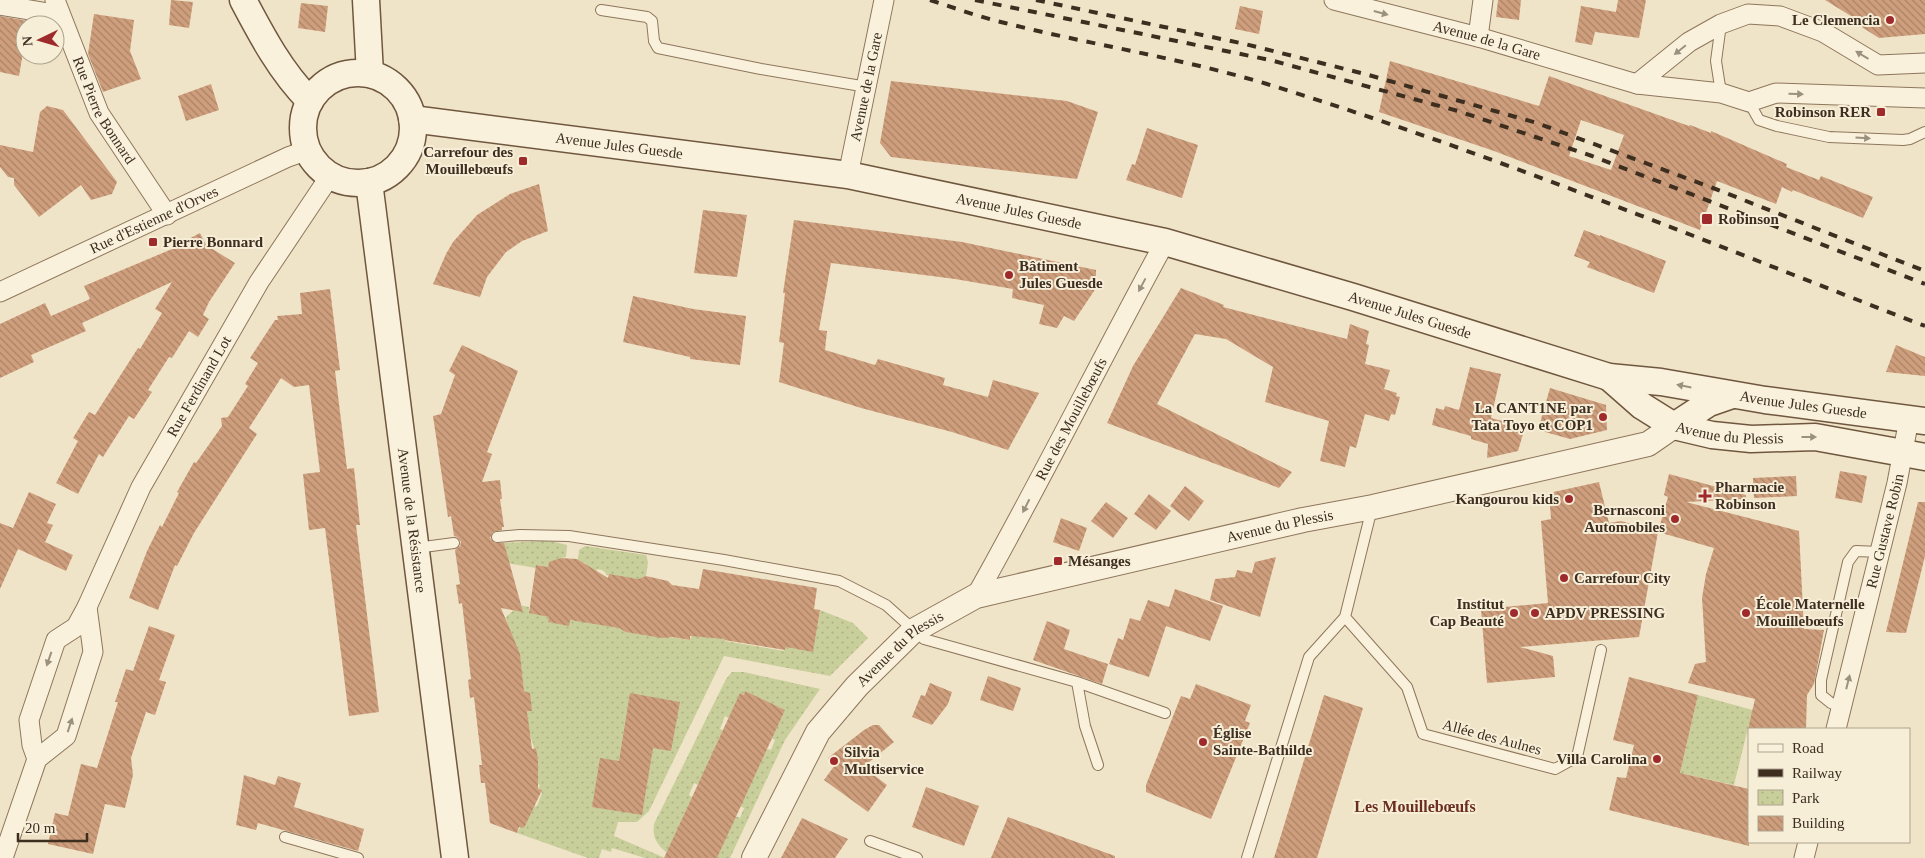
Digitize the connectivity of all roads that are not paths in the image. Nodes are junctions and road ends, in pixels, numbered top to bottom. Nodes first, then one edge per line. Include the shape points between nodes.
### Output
1 (243, 0) edge
2 (366, 0) edge
3 (884, 0) edge
4 (1334, 0) edge
5 (1483, 0) edge
6 (0, 5) edge
7 (57, 7) edge
8 (601, 10) dead end
9 (1721, 24) junction
10 (1478, 37) junction
11 (1925, 63) edge
12 (370, 74) junction
13 (1637, 84) junction
14 (867, 86) junction
15 (1721, 93) junction
16 (1925, 98) edge
17 (310, 101) junction
18 (1749, 102) junction
19 (412, 119) junction
20 (1925, 132) edge
21 (308, 150) junction
22 (848, 175) junction
23 (330, 176) junction
24 (369, 182) junction
25 (167, 215) junction
26 (1165, 242) junction
27 (0, 292) edge
28 (1608, 377) junction
29 (1732, 395) junction
30 (1917, 420) edge
31 (1674, 426) junction
32 (1914, 455) edge
33 (1372, 507) junction
34 (497, 537) dead end
35 (454, 543) dead end
36 (416, 548) junction
37 (1880, 552) junction
38 (976, 596) junction
39 (87, 607) junction
40 (1345, 617) junction
41 (913, 630) junction
42 (1601, 650) dead end
43 (1077, 682) junction
44 (1842, 708) junction
45 (1165, 713) dead end
46 (1836, 728) edge
47 (37, 759) junction
48 (1098, 765) dead end
49 (285, 837) dead end
50 (870, 841) dead end
51 (1808, 843) edge
52 (3, 858) edge
53 (358, 858) edge
54 (454, 858) edge
55 (754, 858) edge
56 (917, 858) edge
57 (1247, 858) edge
58 (1804, 858) edge

1 - 17 main road via 276,58
2 - 12 main road
3 - 14 street, Avenue de la Gare
4 -> 10 street, Avenue de la Gare
5 - 10 street
6 - 7 street
7 - 25 street, Rue Pierre Bonnard via 99,114
8 - 14 lane via 647,17 652,21 658,48 761,70
11 -> 9 street via 1878,65 1823,32 1780,16 1748,14
9 -> 13 street via 1689,42
9 - 15 lane via 1716,61
10 - 13 street, Avenue de la Gare
12 - 17 main road via 352,73 336,77 321,87
12 - 19 main road via 398,90
13 - 15 street, Avenue de la Gare
14 - 22 street, Avenue de la Gare
15 - 18 street, Avenue de la Gare
18 -> 16 street via 1776,93
17 - 21 main road via 304,116 303,134
18 -> 20 lane via 1759,120 1829,137 1910,140
19 - 22 main road, Avenue Jules Guesde
19 - 24 main road via 408,152 398,166
21 - 23 main road
21 - 25 street, Rue d'Estienne d'Orves
22 - 26 main road, Avenue Jules Guesde
23 - 24 main road via 349,182
23 - 39 street, Rue Ferdinand Lot via 259,282 141,486
24 - 36 main road, Avenue de la Résistance
25 - 27 street, Rue d'Estienne d'Orves
26 - 28 main road, Avenue Jules Guesde
26 -> 38 street, Rue des Mouillebœufs
29 -> 28 main road, Avenue Jules Guesde via 1661,382
28 - 31 main road, Avenue Jules Guesde via 1642,406
29 - 30 main road, Avenue Jules Guesde
29 - 31 main road via 1709,403
30 - 32 street, Rue Gustave Robin
31 -> 32 main road, Avenue du Plessis via 1712,435 1815,437
31 - 33 street, Avenue du Plessis via 1648,444
32 - 37 street, Rue Gustave Robin via 1897,483
33 - 38 street, Avenue du Plessis
33 - 40 lane
34 - 41 lane via 569,536 839,581 886,605
35 - 36 lane
36 - 54 main road, Avenue de la Résistance
44 -> 37 street, Rue Gustave Robin
37 - 44 lane via 1856,550 1848,562 1821,680 1821,695
38 - 41 street, Avenue du Plessis
47 -> 39 street via 66,736 93,652
39 -> 47 street, Rue Ferdinand Lot via 76,627 56,640 28,720
40 - 42 lane, Allée des Aulnes via 1407,686 1423,734 1555,770 1577,757
40 - 57 lane via 1309,657
41 - 43 lane via 924,639
41 - 55 street, Avenue du Plessis via 864,677 818,732
43 - 45 lane
43 - 48 lane via 1085,726
44 - 46 street, Rue Gustave Robin
47 - 52 street
49 - 53 lane
50 - 56 lane
51 - 58 street

